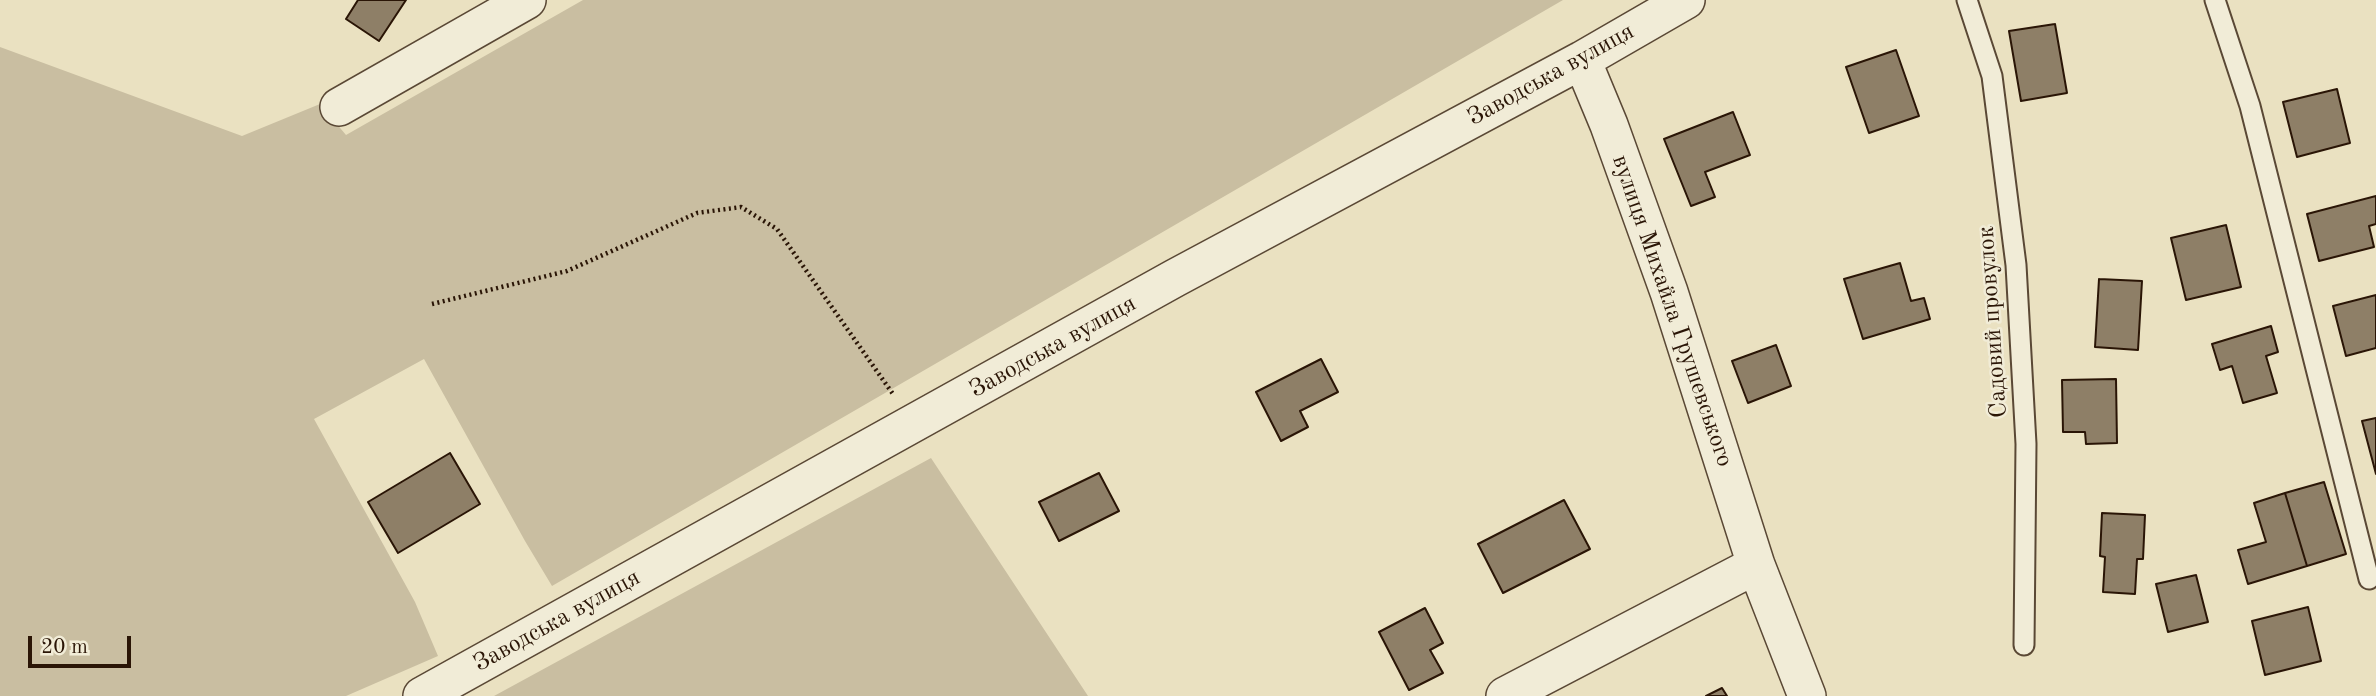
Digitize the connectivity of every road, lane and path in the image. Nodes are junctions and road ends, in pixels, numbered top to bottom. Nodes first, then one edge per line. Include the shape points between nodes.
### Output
1 (527, 0) edge
2 (1967, 0) edge
3 (2215, 0) edge
4 (1681, 1) edge
5 (1582, 60) junction
6 (339, 107) dead end
7 (432, 304) dead end
8 (915, 425) junction
9 (1756, 565) junction
10 (2369, 579) dead end
11 (2024, 645) dead end
12 (422, 696) edge
13 (1505, 696) edge
14 (1807, 696) edge

1 - 6 street
2 - 11 lane, Садовий провулок via 1992,76 2016,265 2026,444
3 - 10 lane via 2250,106
4 - 5 street, Заводська вулиця
5 - 8 street, Заводська вулиця via 1175,278
5 - 9 street, вулиця Михайла Грушевського via 1669,292
7 - 8 path via 567,271 697,213 741,207 777,229
8 - 12 street, Заводська вулиця
9 - 13 street
9 - 14 street, вулиця Михайла Грушевського

